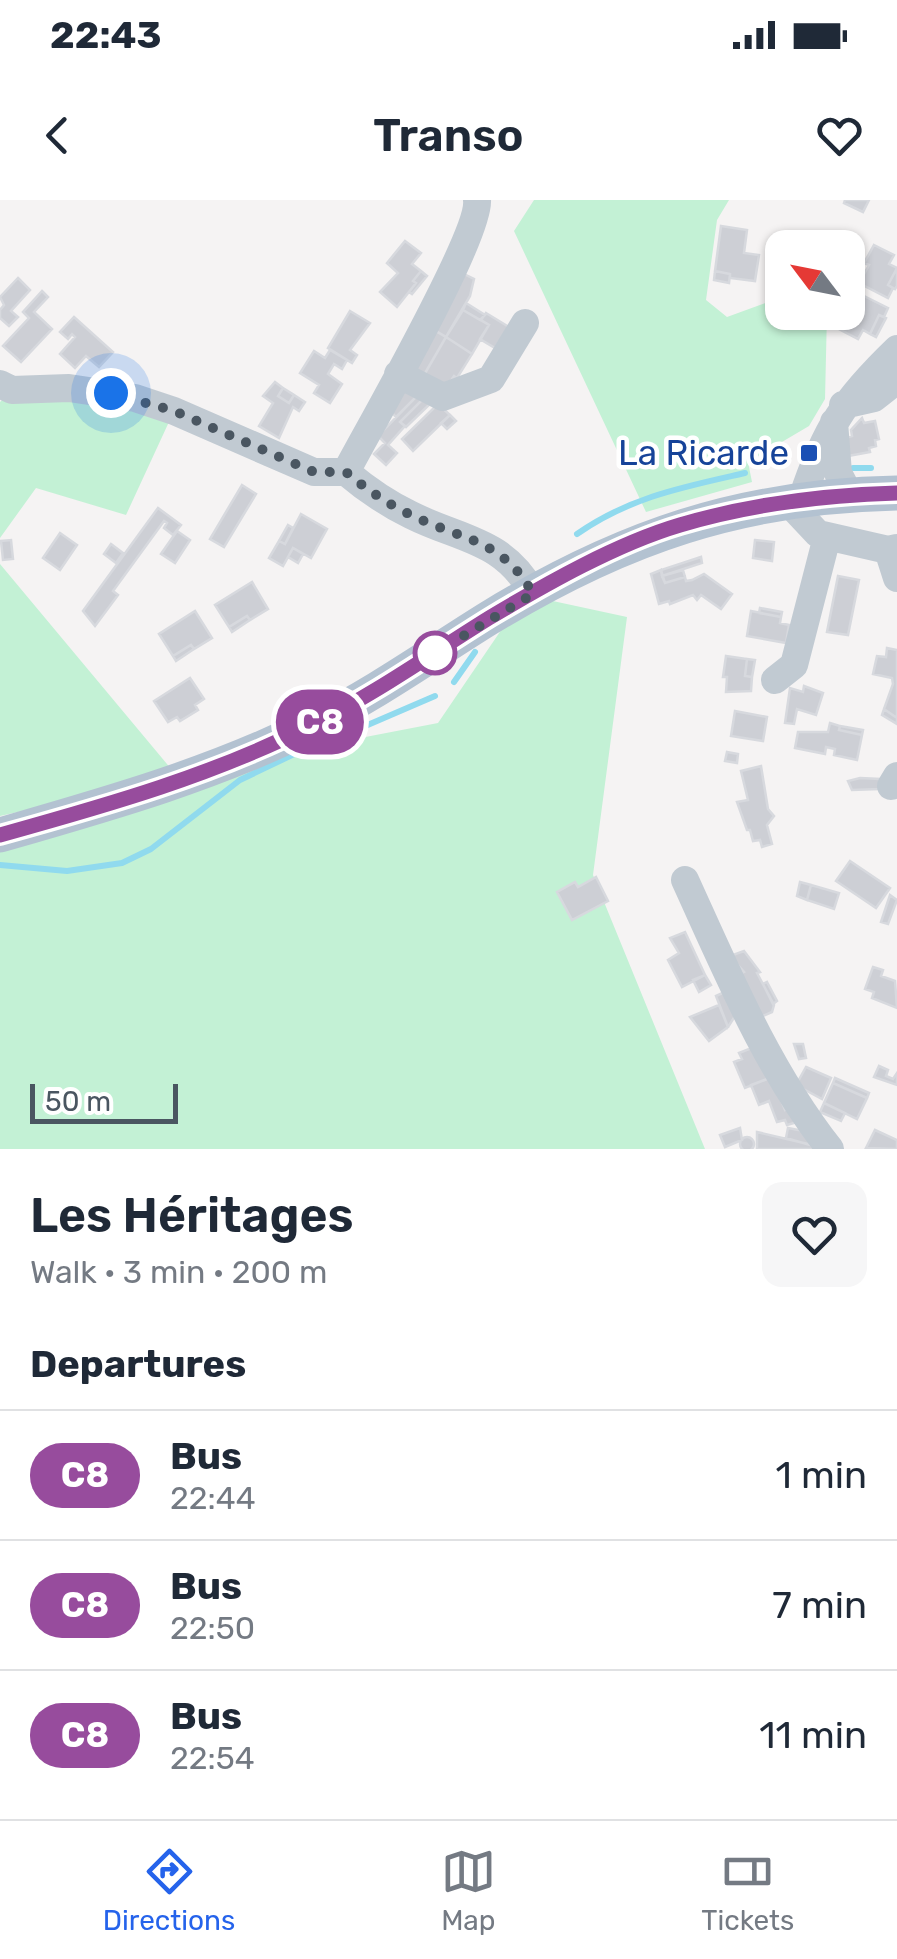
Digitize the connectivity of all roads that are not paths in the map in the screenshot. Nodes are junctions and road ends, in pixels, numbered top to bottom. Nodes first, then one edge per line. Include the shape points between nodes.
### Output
1 (477, 200) edge
2 (525, 323) dead end
3 (897, 350) edge
4 (398, 374) junction
5 (897, 380) edge
6 (0, 384) edge
7 (838, 413) junction
8 (346, 472) junction
9 (897, 493) edge
10 (849, 494) junction
11 (795, 500) junction
12 (827, 537) junction
13 (892, 549) edge
14 (897, 578) edge
15 (533, 594) junction
16 (774, 680) dead end
17 (0, 836) edge
18 (686, 880) dead end
19 (830, 1149) edge

1 - 4 street via 461,254
2 - 4 street via 491,378 475,385 444,397
3 - 7 street
4 - 8 street
5 - 7 street
6 - 8 street via 135,398 314,472
7 - 10 street via 838,474
7 - 11 street
8 - 15 street via 413,516 504,556
9 - 10 main road
10 - 11 main road
11 - 12 street via 809,527
11 - 15 main road via 680,525
12 - 13 street
12 - 16 street via 794,665
13 - 14 street
15 - 17 main road via 318,722 240,760
18 - 19 street via 745,1012

